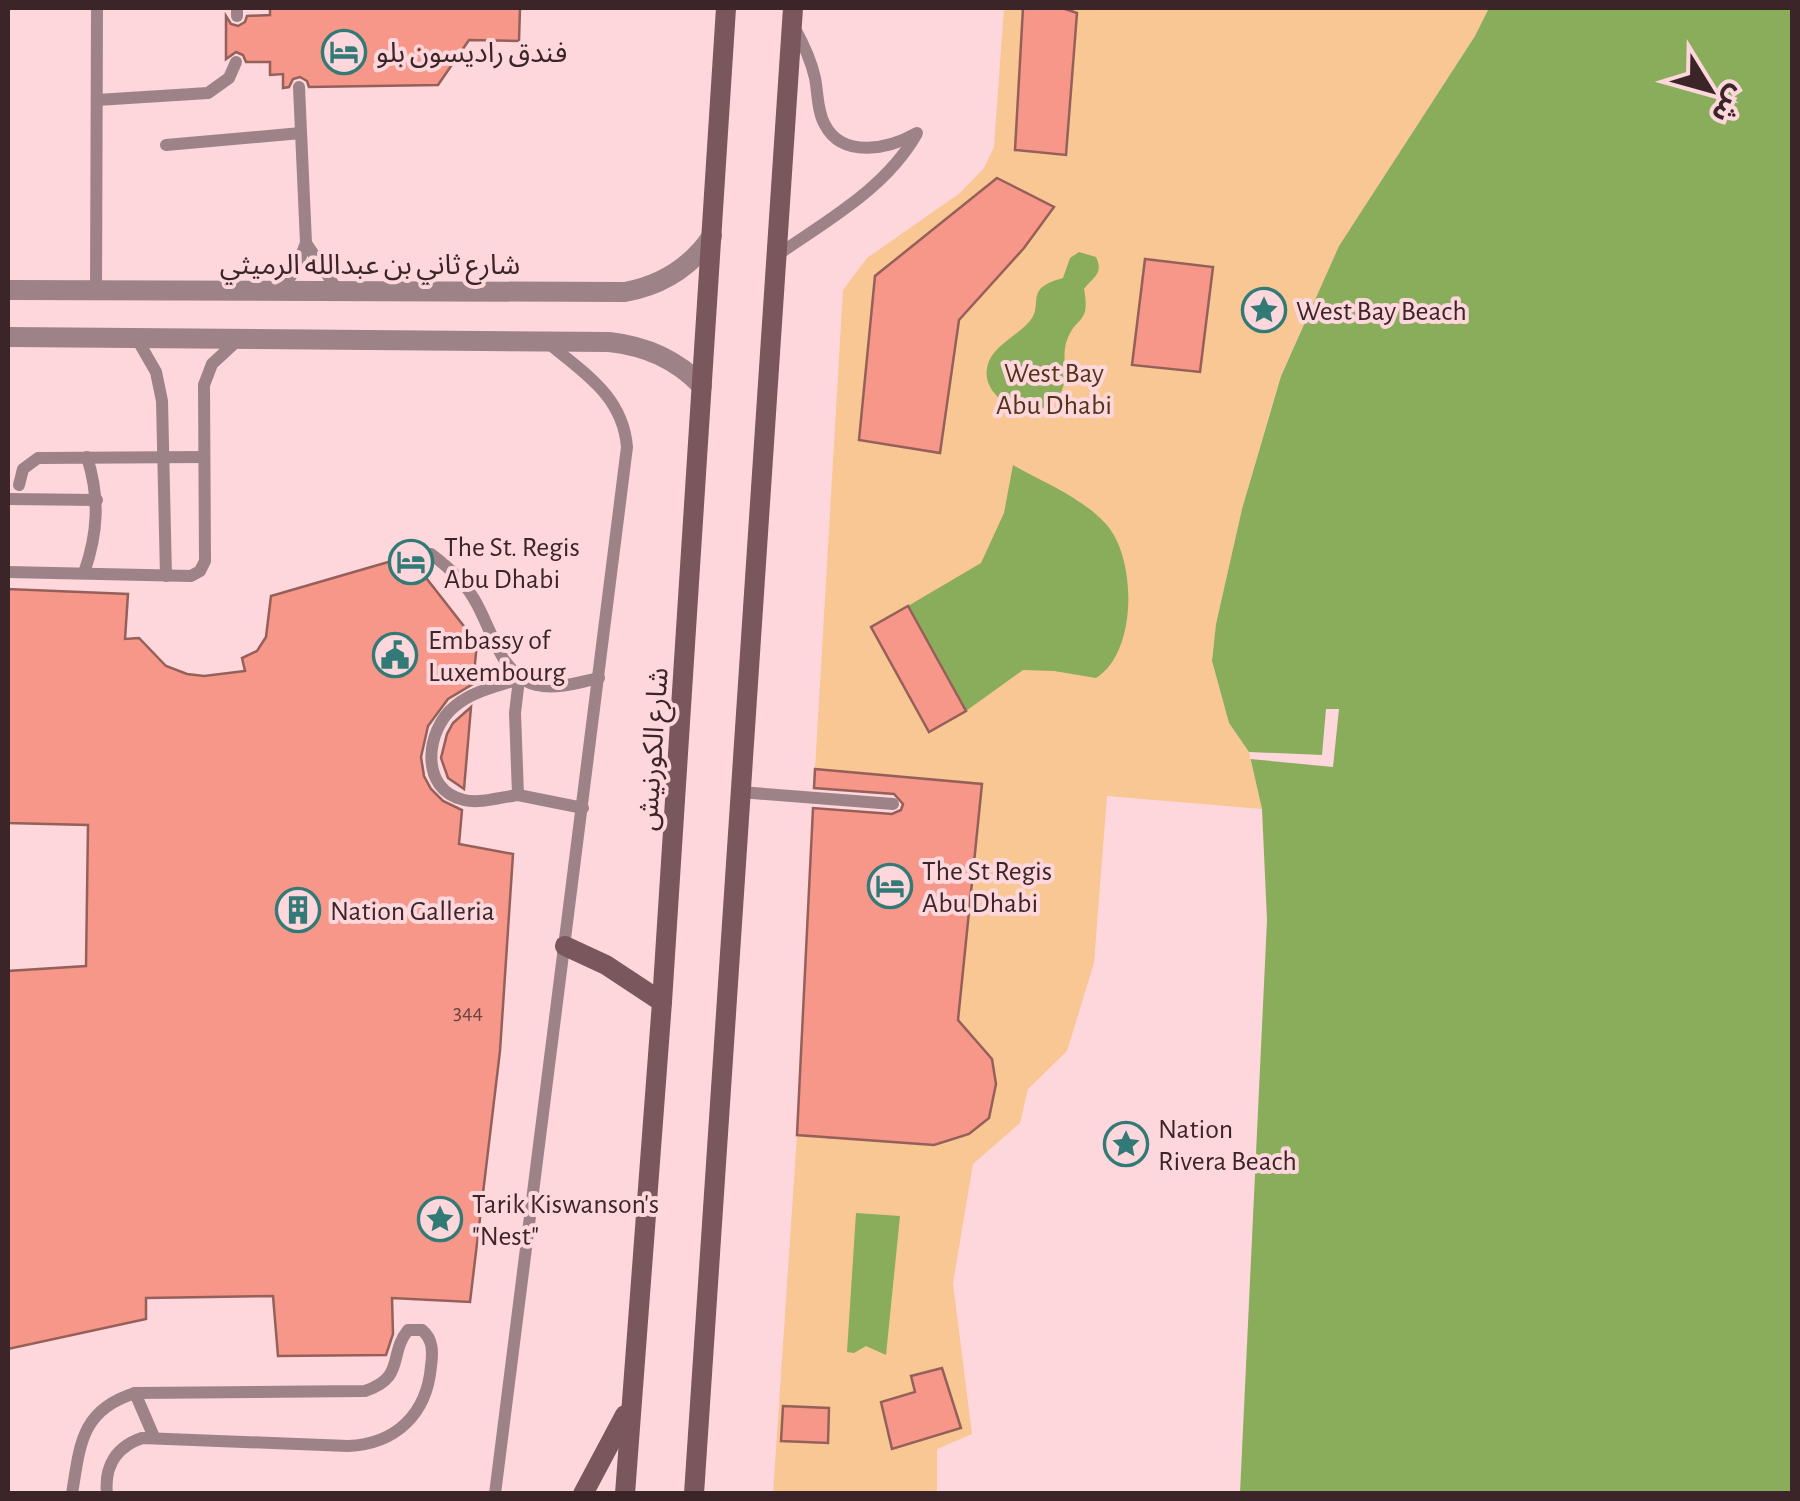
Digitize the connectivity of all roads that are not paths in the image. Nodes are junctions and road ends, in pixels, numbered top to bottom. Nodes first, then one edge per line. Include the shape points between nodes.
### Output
1 (97, 8) edge
2 (726, 8) edge
3 (792, 15) edge
4 (236, 62) dead end
5 (298, 87) dead end
6 (97, 100) junction
7 (300, 133) junction
8 (166, 145) dead end
9 (712, 236) junction
10 (306, 244) junction
11 (776, 256) junction
12 (8, 290) edge
13 (96, 291) junction
14 (280, 291) junction
15 (338, 291) junction
16 (8, 337) edge
17 (137, 338) junction
18 (238, 340) junction
19 (546, 341) junction
20 (702, 386) junction
21 (162, 457) junction
22 (204, 457) junction
23 (87, 458) junction
24 (19, 485) dead end
25 (8, 499) edge
26 (97, 500) junction
27 (430, 554) dead end
28 (8, 572) edge
29 (84, 574) junction
30 (166, 576) junction
31 (520, 678) junction
32 (599, 678) junction
33 (740, 792) junction
34 (518, 795) junction
35 (893, 804) dead end
36 (583, 808) junction
37 (565, 946) junction
38 (662, 1002) junction
39 (135, 1393) junction
40 (630, 1404) junction
41 (154, 1438) junction
42 (72, 1494) edge
43 (107, 1494) edge
44 (495, 1494) edge
45 (583, 1494) edge
46 (625, 1494) edge
47 (694, 1494) edge

1 - 6 lane
2 - 9 main road, شارع الكورنيش
3 - 11 main road
3 - 11 lane via 814,72 822,117 837,139 876,148 917,133 872,188
4 - 6 lane via 229,78 208,93
5 - 7 lane
6 - 13 lane
7 - 8 lane
7 - 10 lane
9 - 15 street, شارع ثاني بن عبدالله الرميثي via 681,270 626,292
9 - 20 main road, شارع الكورنيش
10 - 14 lane
10 - 15 lane
11 - 33 main road
12 - 13 street, شارع ثاني بن عبدالله الرميثي
13 - 14 street, شارع ثاني بن عبدالله الرميثي
14 - 15 street, شارع ثاني بن عبدالله الرميثي
16 - 17 street
17 - 18 street
17 - 21 lane via 160,386
18 - 19 street
18 - 22 lane via 206,374
19 - 20 street via 647,349
19 - 32 lane via 601,387 626,434
20 - 38 main road, شارع الكورنيش
21 - 22 lane
21 - 23 lane
21 - 30 lane
22 - 30 lane via 205,561 190,576
23 - 24 lane via 38,458 24,469
23 - 26 lane
25 - 26 lane
26 - 29 lane
27 - 31 lane via 462,581
28 - 29 lane
29 - 30 lane
31 - 32 lane via 553,687
31 - 34 lane
31 - 34 lane via 453,708 436,734 431,761 434,780 455,797 468,802
32 - 36 lane
33 - 35 lane
33 - 47 main road
34 - 36 lane
36 - 37 lane
37 - 38 main road
37 - 44 lane
38 - 40 main road, شارع الكورنيش
39 - 41 lane
39 - 41 lane via 366,1392 392,1374 408,1330 422,1330 431,1341 425,1398 408,1423 382,1440 348,1446
39 - 42 lane via 109,1404 89,1424
40 - 45 main road
40 - 46 main road, شارع الكورنيش
41 - 43 lane via 130,1442 112,1459

